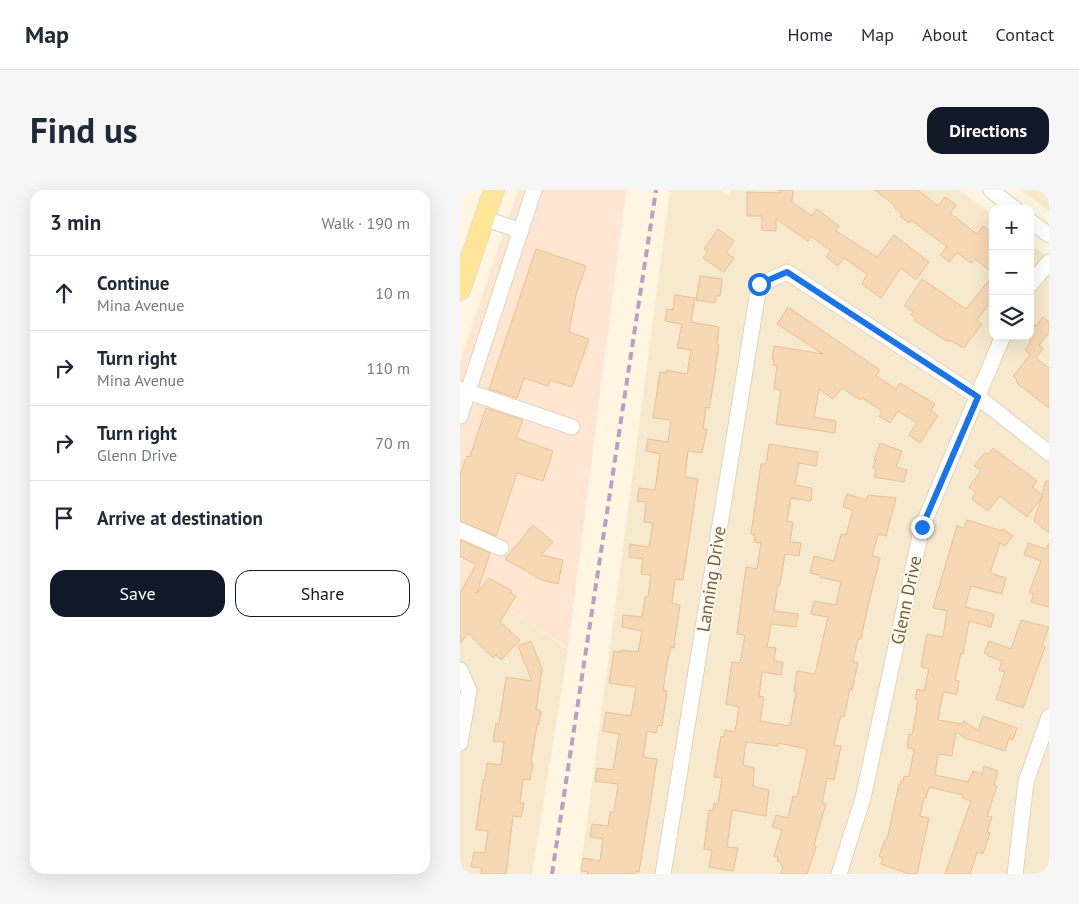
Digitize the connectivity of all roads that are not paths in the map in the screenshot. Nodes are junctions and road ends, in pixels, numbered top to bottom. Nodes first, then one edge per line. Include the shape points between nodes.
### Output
1 (494, 190) edge
2 (534, 190) edge
3 (991, 190) edge
4 (1010, 205) edge
5 (484, 218) junction
6 (1034, 224) edge
7 (520, 231) junction
8 (1049, 235) edge
9 (1049, 262) edge
10 (1034, 280) edge
11 (460, 290) edge
12 (1001, 340) edge
13 (464, 390) edge
14 (978, 397) junction
15 (460, 416) edge
16 (572, 427) dead end
17 (1049, 453) edge
18 (460, 530) edge
19 (501, 548) dead end
20 (460, 670) edge
21 (1049, 717) edge
22 (460, 743) edge
23 (663, 874) edge
24 (838, 874) edge
25 (1016, 874) edge

1 - 5 main road
2 - 7 street
3 - 4 street
5 - 7 street
5 - 11 main road
6 - 8 street
7 - 13 street
9 - 10 street
12 - 14 street, Glenn Drive
13 - 15 street
13 - 16 street
14 - 17 street
14 - 23 street, Lanning Drive via 787,272 759,284
14 - 24 street, Glenn Drive via 922,527 863,798
18 - 19 street
20 - 22 street via 469,690
21 - 25 street via 1026,782

